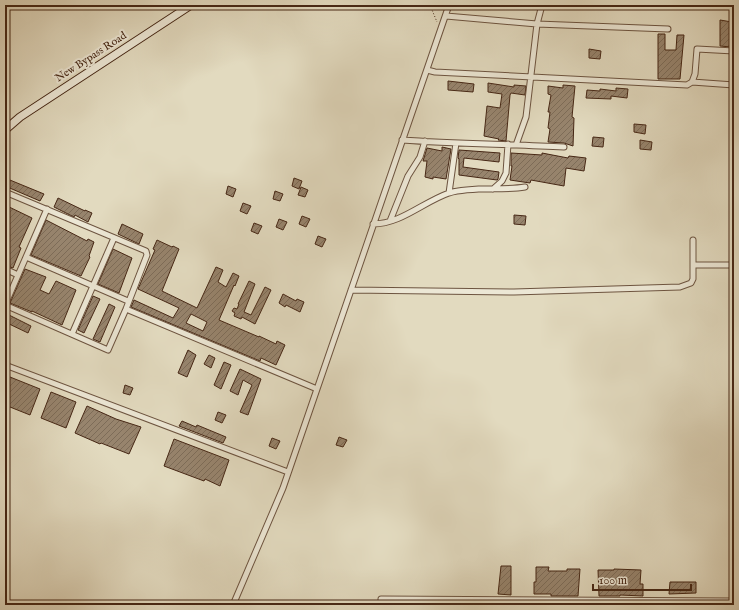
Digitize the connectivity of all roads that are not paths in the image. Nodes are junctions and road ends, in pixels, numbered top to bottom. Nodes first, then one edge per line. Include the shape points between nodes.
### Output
1 (191, 5) edge
2 (449, 5) edge
3 (542, 5) edge
4 (446, 16) junction
5 (537, 24) junction
6 (668, 29) dead end
7 (734, 51) edge
8 (427, 70) junction
9 (531, 77) junction
10 (692, 82) junction
11 (734, 84) edge
12 (5, 130) edge
13 (402, 140) junction
14 (425, 142) junction
15 (456, 143) junction
16 (508, 144) junction
17 (516, 145) junction
18 (564, 147) dead end
19 (526, 187) dead end
20 (493, 189) junction
21 (5, 192) edge
22 (449, 193) junction
23 (46, 209) junction
24 (390, 221) junction
25 (373, 224) junction
26 (114, 238) junction
27 (693, 240) dead end
28 (26, 257) junction
29 (693, 265) junction
30 (734, 265) edge
31 (5, 270) edge
32 (18, 275) junction
33 (93, 286) junction
34 (351, 290) junction
35 (128, 301) junction
36 (5, 305) edge
37 (126, 309) junction
38 (72, 334) junction
39 (5, 365) edge
40 (317, 388) junction
41 (288, 472) junction
42 (734, 601) edge
43 (663, 603) edge
44 (233, 605) edge
45 (381, 605) edge

1 - 12 main road, New Bypass Road via 20,116
2 - 4 street
3 - 5 street
4 - 5 street
4 - 8 street
5 - 6 street
5 - 9 street
7 - 10 street via 697,49
8 - 9 street
8 - 13 street
9 - 10 street via 687,85
9 - 17 street via 526,117
10 - 11 street
13 - 14 street
13 - 25 street
14 - 15 street
14 - 24 street
15 - 16 street
15 - 22 street
16 - 17 street
16 - 20 street via 506,174
17 - 18 street
19 - 20 street
20 - 22 street
21 - 23 street
22 - 24 street
23 - 26 street
23 - 28 street
24 - 25 street
25 - 34 street
26 - 33 street
26 - 35 street via 147,253
27 - 29 street
28 - 32 street
28 - 33 street
29 - 30 street
29 - 34 street via 691,283 680,287 514,292
31 - 32 street
32 - 36 street
33 - 35 street
33 - 38 street
34 - 40 street
35 - 37 street
36 - 38 street
37 - 38 street via 108,350
37 - 40 street
39 - 41 street
40 - 41 street
41 - 44 street
42 - 43 street
43 - 45 street via 381,599

